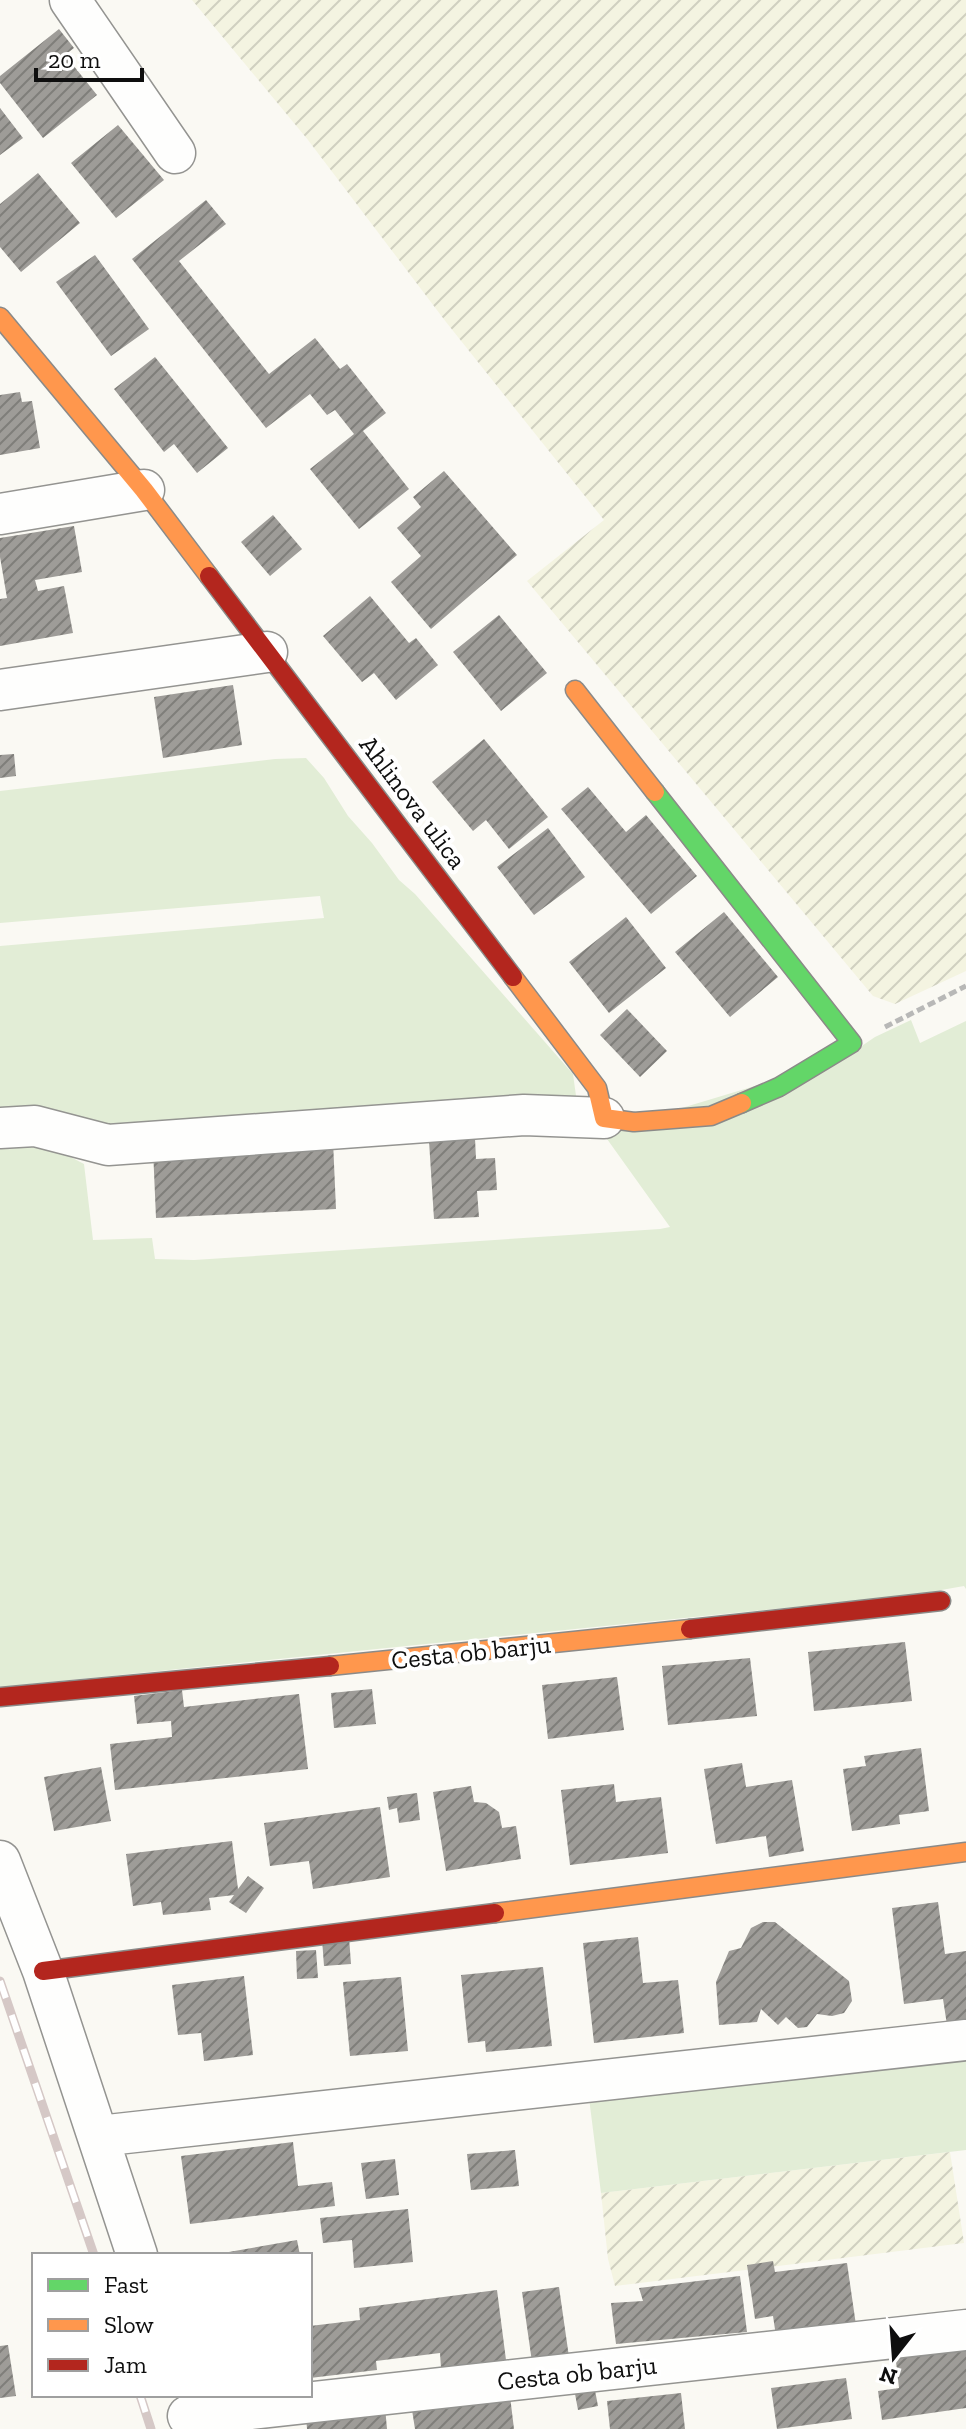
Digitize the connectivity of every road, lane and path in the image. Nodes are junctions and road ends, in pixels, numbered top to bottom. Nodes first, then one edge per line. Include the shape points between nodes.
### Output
1 (70, 0) edge
2 (175, 153) dead end
3 (0, 317) edge
4 (144, 490) junction
5 (0, 514) edge
6 (267, 652) junction
7 (0, 690) edge
8 (575, 690) dead end
9 (966, 986) edge
10 (852, 1043) junction
11 (604, 1118) junction
12 (0, 1128) edge
13 (941, 1601) dead end
14 (0, 1697) edge
15 (966, 1852) edge
16 (0, 1861) edge
17 (43, 1971) junction
18 (966, 2040) edge
19 (99, 2136) junction
20 (136, 2253) edge
21 (966, 2330) edge
22 (188, 2413) edge

1 - 2 street
3 - 4 street, Ahlinova ulica
4 - 5 street
4 - 6 street, Ahlinova ulica
6 - 7 street
6 - 11 street, Ahlinova ulica via 597,1088
8 - 10 street
9 - 10 path
10 - 11 street via 779,1087 711,1116 634,1122
11 - 12 street via 524,1115 108,1145 35,1126
13 - 14 street, Cesta ob barju via 443,1656
15 - 17 street
16 - 17 street
17 - 19 street
18 - 19 street
19 - 20 street
21 - 22 street, Cesta ob barju

